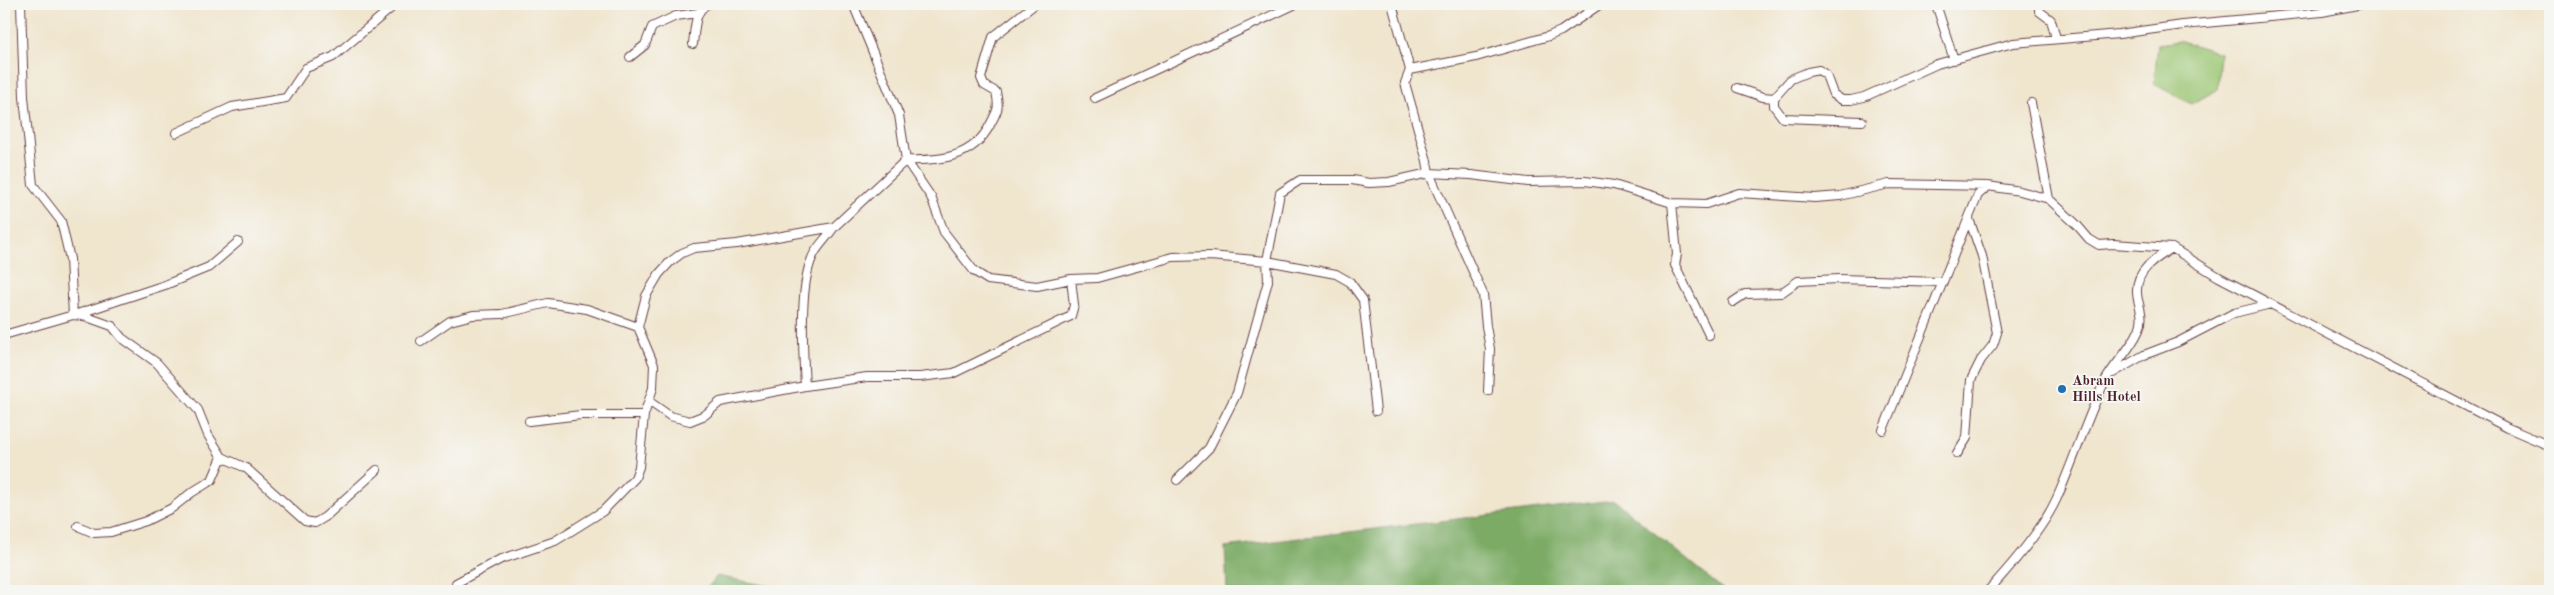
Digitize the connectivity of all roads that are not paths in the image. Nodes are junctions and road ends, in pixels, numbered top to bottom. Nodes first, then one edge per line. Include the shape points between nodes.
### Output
1 (21, 4) edge
2 (396, 4) edge
3 (708, 4) edge
4 (853, 4) edge
5 (1035, 4) edge
6 (1296, 4) edge
7 (1392, 4) edge
8 (1936, 4) edge
9 (2038, 4) edge
10 (2362, 4) edge
11 (1599, 5) edge
12 (2322, 8) edge
13 (698, 13) junction
14 (2056, 38) junction
15 (693, 44) dead end
16 (630, 57) dead end
17 (1954, 60) junction
18 (1410, 70) junction
19 (1737, 88) dead end
20 (1095, 98) dead end
21 (1774, 98) junction
22 (2031, 103) dead end
23 (1862, 121) dead end
24 (176, 133) dead end
25 (906, 160) junction
26 (1428, 173) junction
27 (1969, 186) junction
28 (1988, 186) junction
29 (1978, 195) junction
30 (2049, 199) junction
31 (1672, 203) junction
32 (1969, 219) junction
33 (834, 227) junction
34 (238, 242) dead end
35 (2172, 248) junction
36 (1267, 260) junction
37 (1071, 279) junction
38 (1942, 282) junction
39 (1733, 302) dead end
40 (2271, 304) junction
41 (73, 315) junction
42 (638, 326) junction
43 (4, 335) edge
44 (1709, 335) dead end
45 (421, 341) dead end
46 (2110, 374) junction
47 (804, 386) junction
48 (1488, 391) dead end
49 (650, 402) junction
50 (1376, 412) dead end
51 (644, 415) junction
52 (529, 421) dead end
53 (1883, 430) dead end
54 (2550, 430) edge
55 (2548, 446) edge
56 (1957, 454) dead end
57 (222, 457) junction
58 (377, 470) dead end
59 (1177, 480) dead end
60 (78, 526) dead end
61 (456, 584) dead end
62 (1988, 591) edge

1 - 41 street via 24,98 33,185 61,222 70,259
2 - 24 street via 333,57 306,68 286,98 232,106
3 - 13 street via 702,6
4 - 25 street via 899,116
5 - 25 street via 993,37 981,78 984,85 996,92 998,114 984,136 955,156 936,161
6 - 20 street
7 - 18 street
8 - 17 street
9 - 14 street via 2039,11 2051,20
10 - 12 street
11 - 18 street via 1549,36 1476,58
12 - 14 street via 2119,34
13 - 15 street
13 - 16 street via 676,16 652,27 645,45
14 - 17 street via 2013,42
17 - 21 street via 1851,100 1842,100 1833,94 1826,75 1820,70 1808,72 1791,79
18 - 26 street via 1405,83
19 - 21 street via 1763,98
21 - 23 street via 1774,106 1783,118
22 - 30 street
25 - 33 street
25 - 37 street via 931,197 944,232 978,275 1000,283 1037,286
26 - 31 street via 1528,182 1585,181 1614,185
26 - 36 street via 1389,182 1300,180 1280,193
26 - 48 street via 1483,294 1490,349
27 - 28 street
27 - 29 street
27 - 31 street via 1889,184 1832,197 1738,193 1706,204
28 - 29 street
28 - 30 street
29 - 32 street
30 - 35 street via 2099,245
31 - 44 street via 1677,254 1675,265
32 - 38 street
32 - 56 street via 1982,256 1997,333 1971,380 1966,438
33 - 42 street via 694,248 682,253 659,274 646,296
33 - 47 street via 812,256 809,266 805,299
34 - 41 street via 209,267
35 - 40 street
35 - 46 street via 2148,265 2142,275 2137,290 2141,305 2140,328 2132,345
36 - 37 street via 1172,257 1097,278
36 - 50 street via 1336,274 1350,282 1363,300
36 - 59 street via 1268,281 1237,393 1209,448
37 - 47 street via 1074,305 1071,316 954,373 867,377
38 - 39 street via 1798,281 1781,293 1745,294
38 - 53 street
40 - 46 street via 2234,313
40 - 55 street
41 - 43 street
41 - 57 street via 112,326 122,338 158,364 198,410
42 - 45 street via 587,309 548,303 502,314 473,315 450,321
42 - 49 street via 654,365
46 - 62 street via 2055,502
47 - 49 street via 720,402 705,415 690,421 670,416
49 - 51 street
51 - 52 street via 581,415
51 - 61 street via 635,478 602,511 555,541 499,560
54 - 55 street
57 - 58 street via 246,468 305,521 315,523
57 - 60 street via 212,480 172,508 146,521 111,532 94,533

